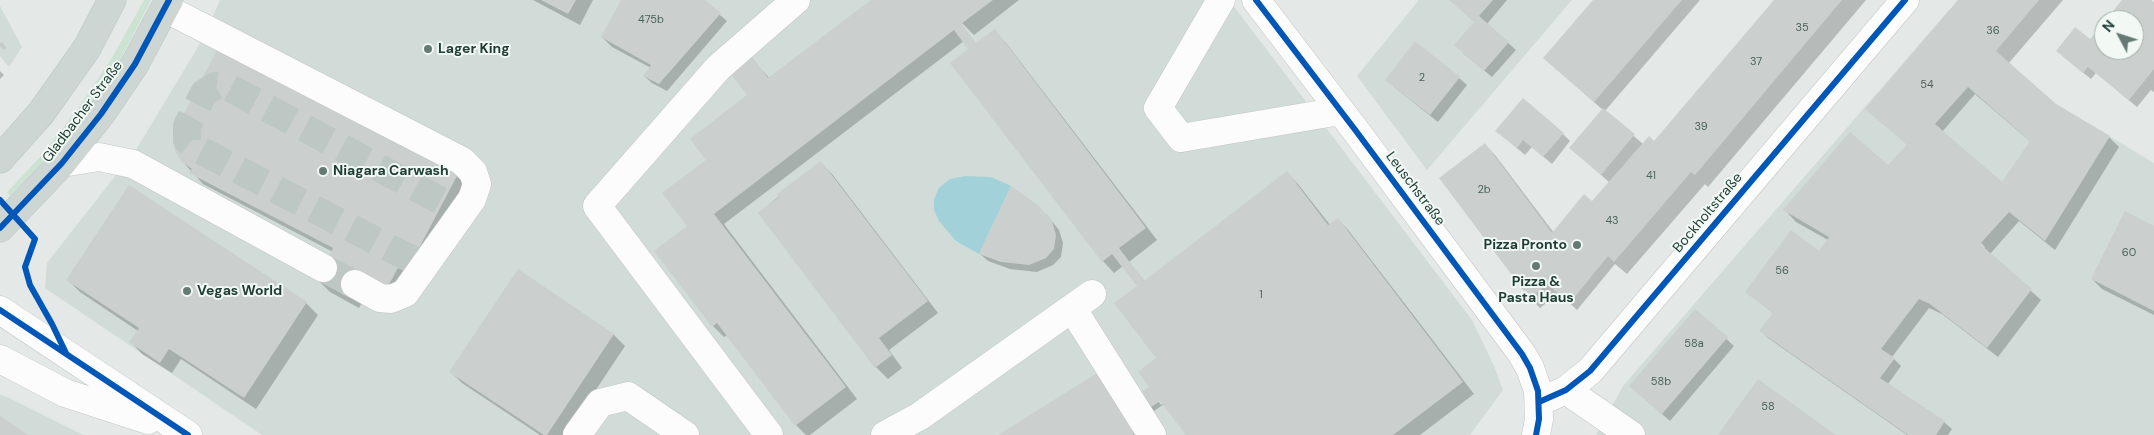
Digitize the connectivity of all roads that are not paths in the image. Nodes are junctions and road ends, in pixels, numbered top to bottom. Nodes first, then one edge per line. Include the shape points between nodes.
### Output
1 (112, 0) edge
2 (796, 0) edge
3 (1221, 0) edge
4 (1256, 0) edge
5 (1905, 0) edge
6 (167, 4) edge
7 (1340, 111) junction
8 (0, 158) edge
9 (62, 163) junction
10 (472, 199) junction
11 (443, 202) tunnel mouth
12 (0, 228) edge
13 (323, 268) tunnel mouth
14 (355, 284) tunnel mouth
15 (0, 310) edge
16 (0, 359) edge
17 (1566, 390) junction
18 (1539, 402) junction
19 (185, 433) edge
20 (577, 435) edge
21 (685, 435) edge
22 (769, 435) edge
23 (885, 435) edge
24 (1152, 435) edge
25 (1536, 435) edge
26 (1631, 435) edge

1 - 8 main road via 86,48 47,105
2 - 22 street via 718,68 597,206
3 - 7 street via 1158,108 1181,138
4 - 7 street, Leuschstraße
5 - 17 street, Bockholtstraße via 1590,370
6 - 9 main road, Gladbacher Straße via 135,64
6 - 10 street via 462,161 473,172 477,184
7 - 18 street, Leuschstraße via 1522,354 1535,380
9 - 12 main road, Gladbacher Straße
9 - 13 street via 100,157 133,164
10 - 11 street via 457,206
10 - 14 street via 415,268 404,293 391,299 380,298
15 - 19 street
16 - 19 street via 65,393
17 - 18 street, Bockholtstraße
17 - 26 street
18 - 25 street
20 - 21 street via 600,404 628,396
23 - 24 street via 920,416 1082,301

